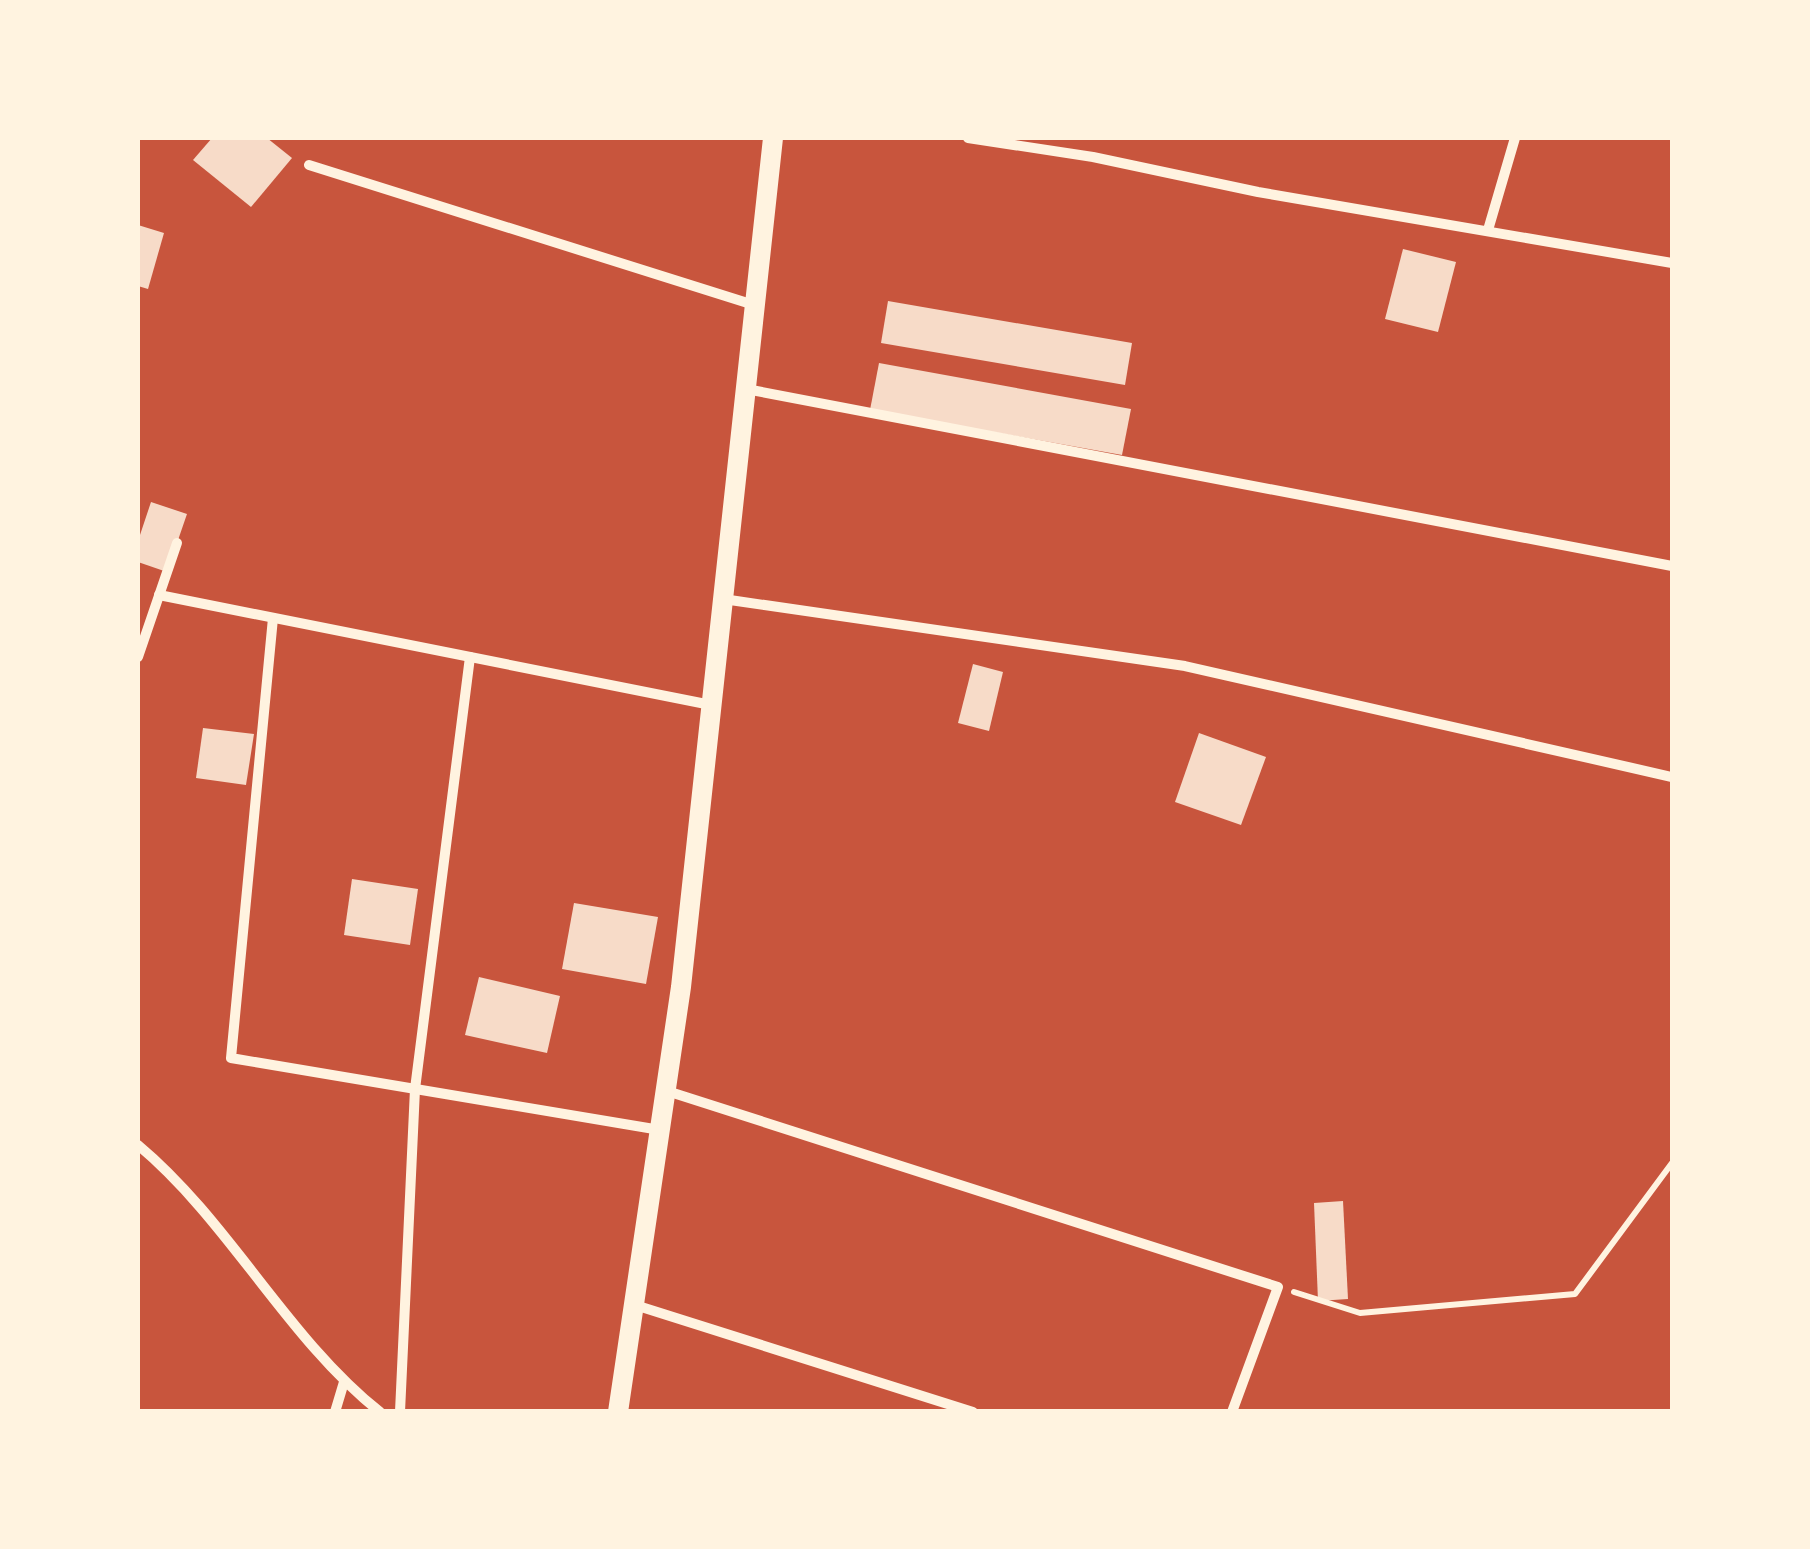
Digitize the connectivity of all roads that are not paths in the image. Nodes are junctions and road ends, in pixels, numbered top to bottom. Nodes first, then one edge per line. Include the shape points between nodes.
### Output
1 (773, 138) edge
2 (968, 138) edge
3 (1515, 138) edge
4 (309, 166) dead end
5 (1488, 230) junction
6 (1672, 264) edge
7 (755, 306) junction
8 (746, 389) junction
9 (177, 543) dead end
10 (1672, 566) edge
11 (159, 596) junction
12 (723, 599) junction
13 (273, 618) junction
14 (138, 657) edge
15 (470, 657) junction
16 (712, 705) junction
17 (1672, 776) edge
18 (415, 1089) junction
19 (666, 1091) junction
20 (660, 1130) junction
21 (138, 1145) edge
22 (634, 1305) junction
23 (344, 1382) junction
24 (335, 1412) edge
25 (380, 1412) edge
26 (400, 1412) edge
27 (618, 1412) edge
28 (973, 1412) edge
29 (1232, 1412) edge

1 - 7 main road
2 - 5 street
3 - 5 street
4 - 7 street
5 - 6 street
7 - 8 main road
8 - 10 street
8 - 12 main road
9 - 11 street
11 - 13 street
11 - 14 street
12 - 16 main road
12 - 17 street via 1186,666
13 - 15 street
13 - 18 street via 231,1058
15 - 16 street
15 - 18 street
16 - 19 main road
18 - 20 street
18 - 26 street
19 - 20 main road
19 - 29 street via 1278,1286
20 - 22 main road
21 - 23 street via 175,1176
22 - 27 main road
22 - 28 street
23 - 24 street
23 - 25 street

